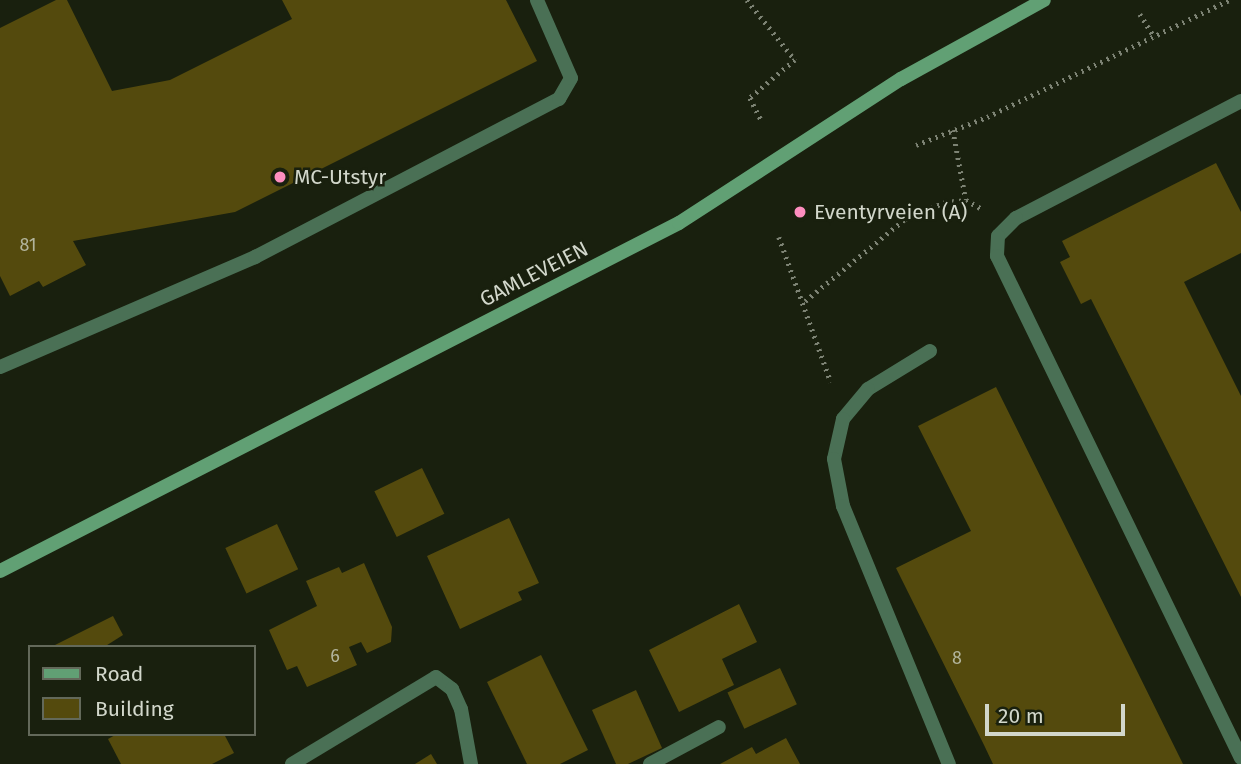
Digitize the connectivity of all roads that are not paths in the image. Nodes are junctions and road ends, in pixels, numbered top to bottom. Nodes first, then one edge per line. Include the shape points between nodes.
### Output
1 (537, 0) edge
2 (1044, 0) edge
3 (1241, 101) edge
4 (930, 351) dead end
5 (0, 367) edge
6 (28, 559) junction
7 (0, 571) edge
8 (0, 583) edge
9 (719, 727) dead end
10 (1241, 758) edge
11 (292, 764) edge
12 (471, 764) edge
13 (650, 764) edge
14 (949, 764) edge

1 - 5 street via 571,78 559,99 255,257
2 - 6 main road, GAMLEVEIEN via 901,79 680,223
3 - 10 street via 1009,225 998,236 997,256
4 - 14 street via 868,388 844,419 834,459 843,506
6 - 7 main road, GAMLEVEIEN
6 - 8 main road, GAMLEVEIEN
9 - 13 street
11 - 12 street via 436,677 452,689 461,709

